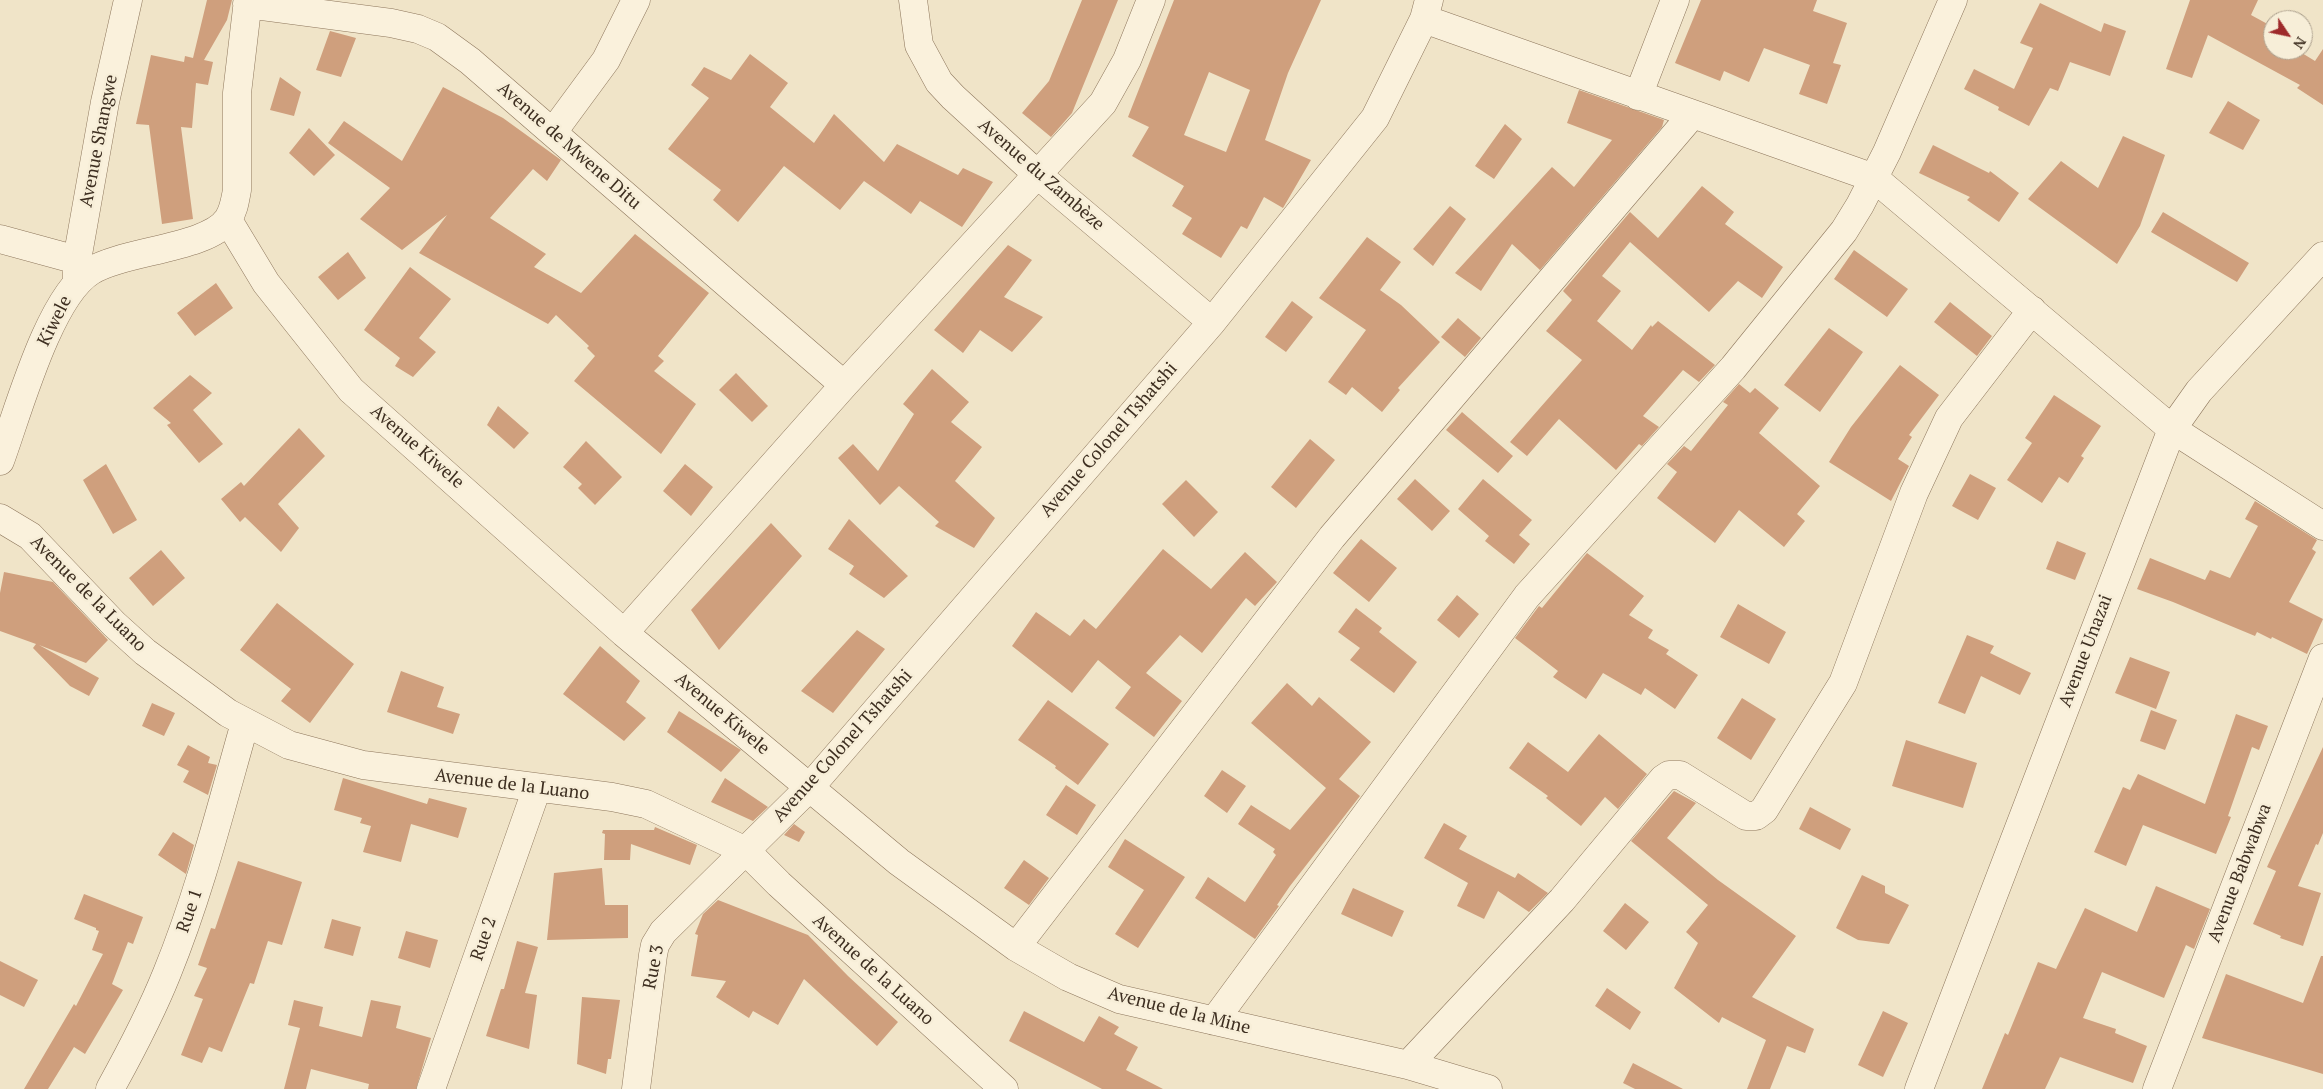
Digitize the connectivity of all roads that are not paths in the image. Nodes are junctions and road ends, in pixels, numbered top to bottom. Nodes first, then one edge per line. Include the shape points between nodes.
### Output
1 (128, 0) edge
2 (636, 0) edge
3 (913, 0) edge
4 (1151, 0) edge
5 (1676, 0) edge
6 (1953, 0) edge
7 (247, 2) edge
8 (1426, 9) edge
9 (1638, 96) junction
10 (1692, 115) junction
11 (553, 132) junction
12 (1038, 175) junction
13 (1874, 178) junction
14 (228, 220) junction
15 (0, 240) edge
16 (2323, 256) edge
17 (77, 272) junction
18 (2032, 310) junction
19 (1212, 322) junction
20 (844, 385) junction
21 (2172, 429) junction
22 (0, 460) edge
23 (0, 518) edge
24 (2323, 526) edge
25 (624, 633) junction
26 (2323, 658) edge
27 (245, 723) junction
28 (810, 787) junction
29 (537, 788) junction
30 (746, 851) junction
31 (1016, 947) junction
32 (1214, 1021) junction
33 (1408, 1065) junction
34 (110, 1089) edge
35 (431, 1089) edge
36 (636, 1089) edge
37 (1004, 1089) edge
38 (1488, 1089) edge
39 (1919, 1089) edge
40 (2156, 1089) edge

1 - 17 street, Avenue Shangwe via 106,102
2 - 11 street via 606,60
3 - 12 street, Avenue du Zambèze via 919,45 939,82
4 - 12 street via 1127,60 1103,103
5 - 9 street
6 - 13 street
7 - 11 street, Avenue de Mwene Ditu via 391,23 436,36 470,60
7 - 14 street via 237,93 237,190
8 - 9 street
8 - 19 street, Avenue Colonel Tshatshi via 1375,118
9 - 10 street
10 - 13 street
10 - 31 street via 1332,538
11 - 20 street, Avenue de Mwene Ditu
12 - 19 street, Avenue du Zambèze
12 - 20 street
13 - 18 street
13 - 32 street via 1844,231 1733,368 1527,596
14 - 17 street, Kiwele via 214,231 172,247
14 - 25 street, Avenue Kiwele via 266,283 351,390
15 - 17 street
16 - 21 street, Avenue Unazai via 2199,391
17 - 22 street, Kiwele via 48,330
18 - 21 street
18 - 33 street via 1949,418 1914,493 1844,683 1764,810 1756,816 1746,816 1680,775 1670,775 1663,780 1562,900
19 - 28 street, Avenue Colonel Tshatshi
20 - 25 street
21 - 24 street
21 - 39 street, Avenue Unazai
23 - 27 street, Avenue de la Luano via 30,536 145,652
25 - 28 street, Avenue Kiwele
26 - 40 street, Avenue Babwabwa
27 - 29 street, Avenue de la Luano via 289,745 364,765
27 - 34 street, Rue 1 via 184,929 163,983
28 - 30 street, Avenue Colonel Tshatshi
28 - 31 street, Avenue de la Mine via 899,862
29 - 30 street, Avenue de la Luano via 646,804
29 - 35 street, Rue 2
30 - 36 street, Rue 3 via 669,924 655,945
30 - 37 street, Avenue de la Luano
31 - 32 street, Avenue de la Mine via 1068,977 1119,999
32 - 33 street, Avenue de la Mine
33 - 38 street, Avenue de la Mine

